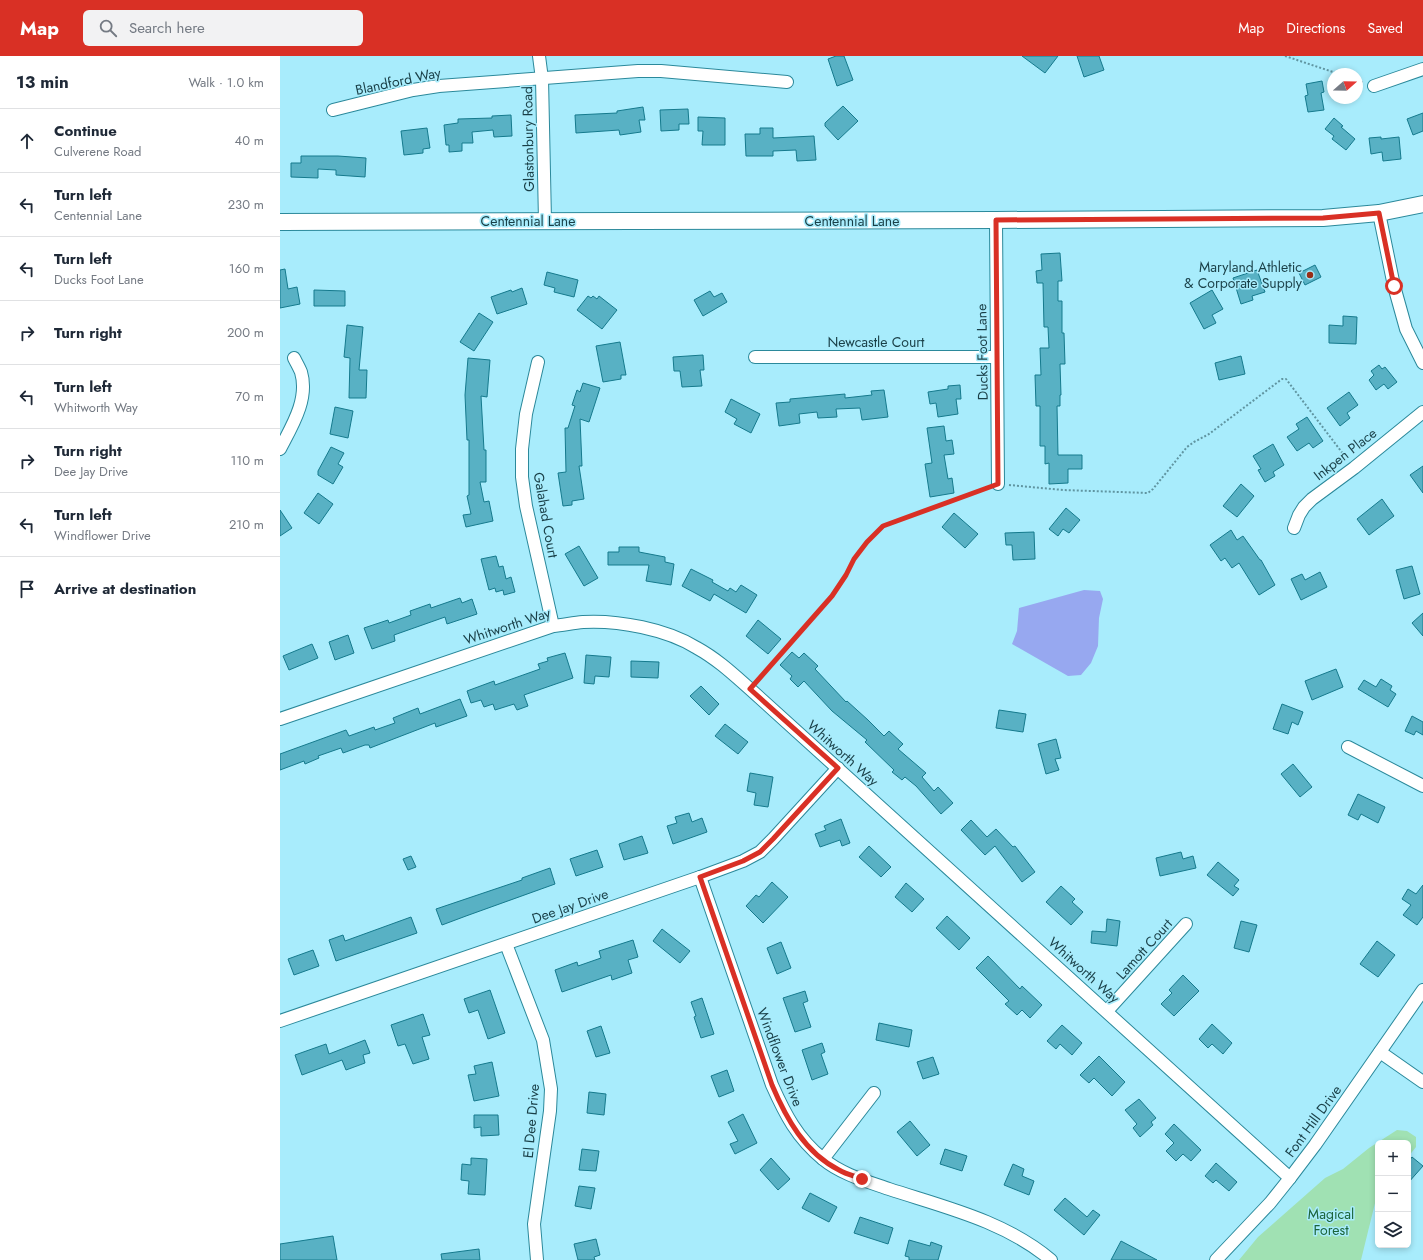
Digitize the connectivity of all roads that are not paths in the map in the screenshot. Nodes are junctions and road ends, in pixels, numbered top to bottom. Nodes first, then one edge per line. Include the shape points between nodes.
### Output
1 (540, 56) edge
2 (1423, 69) edge
3 (542, 79) junction
4 (787, 82) dead end
5 (1374, 86) dead end
6 (333, 110) dead end
7 (1423, 204) edge
8 (1379, 213) junction
9 (996, 220) junction
10 (545, 221) junction
11 (280, 222) edge
12 (755, 357) dead end
13 (998, 357) junction
14 (294, 358) dead end
15 (538, 362) dead end
16 (1423, 363) edge
17 (1423, 412) edge
18 (280, 449) edge
19 (998, 484) road end
20 (1294, 528) dead end
21 (553, 626) junction
22 (280, 719) edge
23 (1348, 747) dead end
24 (838, 768) junction
25 (1423, 786) edge
26 (700, 877) junction
27 (1186, 924) dead end
28 (506, 944) junction
29 (1423, 990) edge
30 (1107, 1011) junction
31 (280, 1021) edge
32 (1380, 1052) junction
33 (1423, 1082) edge
34 (874, 1093) dead end
35 (822, 1159) junction
36 (1290, 1178) junction
37 (537, 1260) edge
38 (1051, 1260) edge
39 (1216, 1260) edge

1 - 3 street, Glastonbury Road
2 - 5 street
3 - 4 street, Blandford Way via 638,71
3 - 6 street, Blandford Way via 439,86
3 - 10 street, Glastonbury Road
7 - 8 street, Centennial Lane
8 - 9 street, Centennial Lane via 1323,218
8 - 16 street via 1406,329
9 - 10 street, Centennial Lane
9 - 13 street, Ducks Foot Lane
10 - 11 street, Centennial Lane
12 - 13 street, Newcastle Court
13 - 19 street, Ducks Foot Lane
14 - 18 street via 302,376 302,400
15 - 21 street, Galahad Court via 526,414 522,477
17 - 20 street, Inkpen Place via 1312,499 1299,515
21 - 22 street, Whitworth Way
21 - 24 street, Whitworth Way via 583,622 641,627 669,635 696,647 724,666
23 - 25 street
24 - 26 street, Dee Jay Drive via 760,852
24 - 30 street, Whitworth Way
26 - 28 street, Dee Jay Drive
26 - 35 street, Windflower Drive via 772,1085 792,1126
27 - 30 street, Lamott Court
28 - 31 street, Dee Jay Drive
28 - 37 street, El Dee Drive via 543,1040 551,1089 534,1224
29 - 32 street, Font Hill Drive
30 - 36 street, Whitworth Way
32 - 33 street
32 - 36 street, Font Hill Drive
34 - 35 street
35 - 38 street, Windflower Drive via 838,1170 990,1223 1018,1236
36 - 39 street, Font Hill Drive

